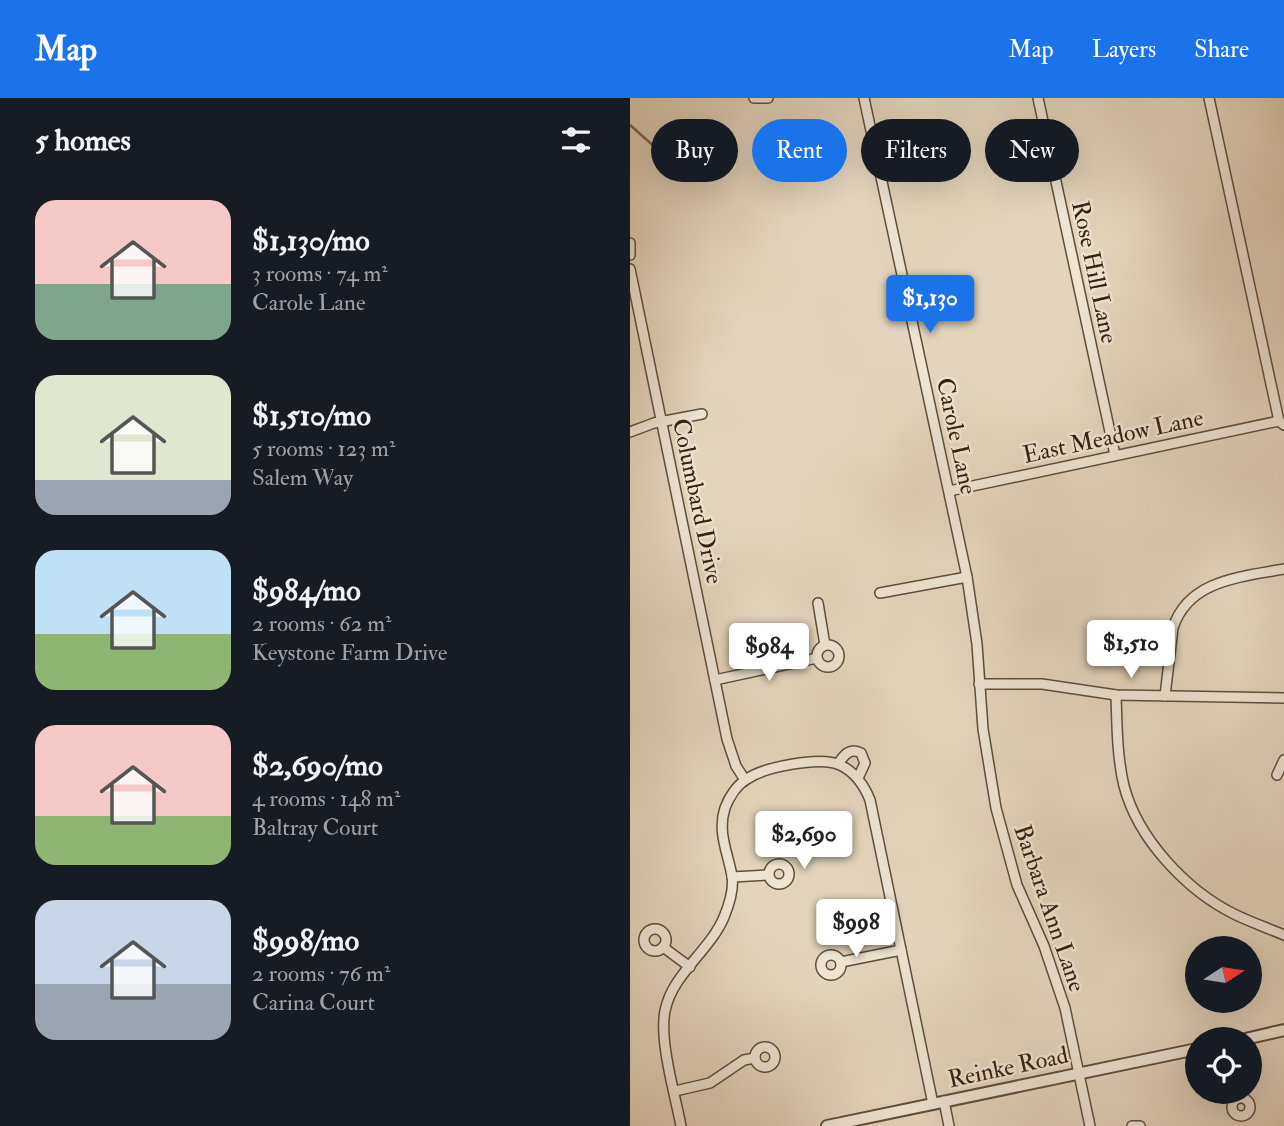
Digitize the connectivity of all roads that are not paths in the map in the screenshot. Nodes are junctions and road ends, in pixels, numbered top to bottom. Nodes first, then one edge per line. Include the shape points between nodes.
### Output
1 (754, 98) edge
2 (768, 98) edge
3 (864, 98) edge
4 (1038, 98) edge
5 (1209, 98) edge
6 (630, 243) edge
7 (630, 256) edge
8 (630, 269) edge
9 (702, 414) dead end
10 (662, 422) junction
11 (1281, 423) edge
12 (630, 432) edge
13 (1115, 455) junction
14 (949, 491) junction
15 (1284, 569) edge
16 (967, 578) junction
17 (880, 593) dead end
18 (818, 603) dead end
19 (825, 645) junction
20 (817, 658) junction
21 (715, 680) junction
22 (979, 684) junction
23 (1116, 695) junction
24 (1165, 696) junction
25 (1284, 698) edge
26 (1284, 760) edge
27 (838, 764) junction
28 (1277, 775) dead end
29 (858, 778) junction
30 (745, 779) junction
31 (768, 875) dead end
32 (732, 877) junction
33 (1284, 935) edge
34 (663, 947) dead end
35 (901, 950) junction
36 (841, 962) dead end
37 (690, 967) junction
38 (1284, 1031) edge
39 (1262, 1036) edge
40 (1185, 1052) edge
41 (755, 1058) dead end
42 (1080, 1074) junction
43 (675, 1091) junction
44 (938, 1103) junction
45 (681, 1126) edge
46 (827, 1126) edge
47 (949, 1126) edge
48 (1090, 1126) edge
49 (1132, 1126) edge
50 (1140, 1126) edge

1 - 2 street
3 - 14 street, Carole Lane
4 - 13 street, Rose Hill Lane
5 - 11 street
6 - 7 street
8 - 10 street, Columbard Drive
9 - 10 street
10 - 12 street
10 - 21 street, Columbard Drive
11 - 13 street, East Meadow Lane
13 - 14 street, East Meadow Lane
14 - 16 street, Carole Lane
15 - 24 street via 1221,582 1187,603 1175,619
16 - 17 street
16 - 22 street, Barbara Ann Lane
18 - 19 street
19 - 20 street
19 - 20 street via 838,651 838,662 825,666
20 - 21 street
21 - 30 street, Columbard Drive via 731,754
22 - 23 street via 1042,684
22 - 42 street, Barbara Ann Lane via 990,778 1009,857 1065,1009
23 - 24 street
23 - 33 street via 1123,782 1144,831 1197,889 1233,913
24 - 25 street
26 - 28 street
27 - 29 street
27 - 29 street via 851,751 861,753 865,763
27 - 30 street via 805,762
29 - 35 street via 870,800
30 - 32 street via 731,795 722,819
31 - 32 street
32 - 37 street via 720,926
34 - 37 street
35 - 36 street
35 - 44 street
37 - 43 street via 669,997 663,1019
38 - 39 street
40 - 42 street, Reinke Road
41 - 43 street via 744,1060 710,1083
42 - 44 street, Reinke Road
42 - 48 street, Barbara Ann Lane
43 - 45 street
44 - 46 street, Reinke Road
44 - 47 street
49 - 50 street

